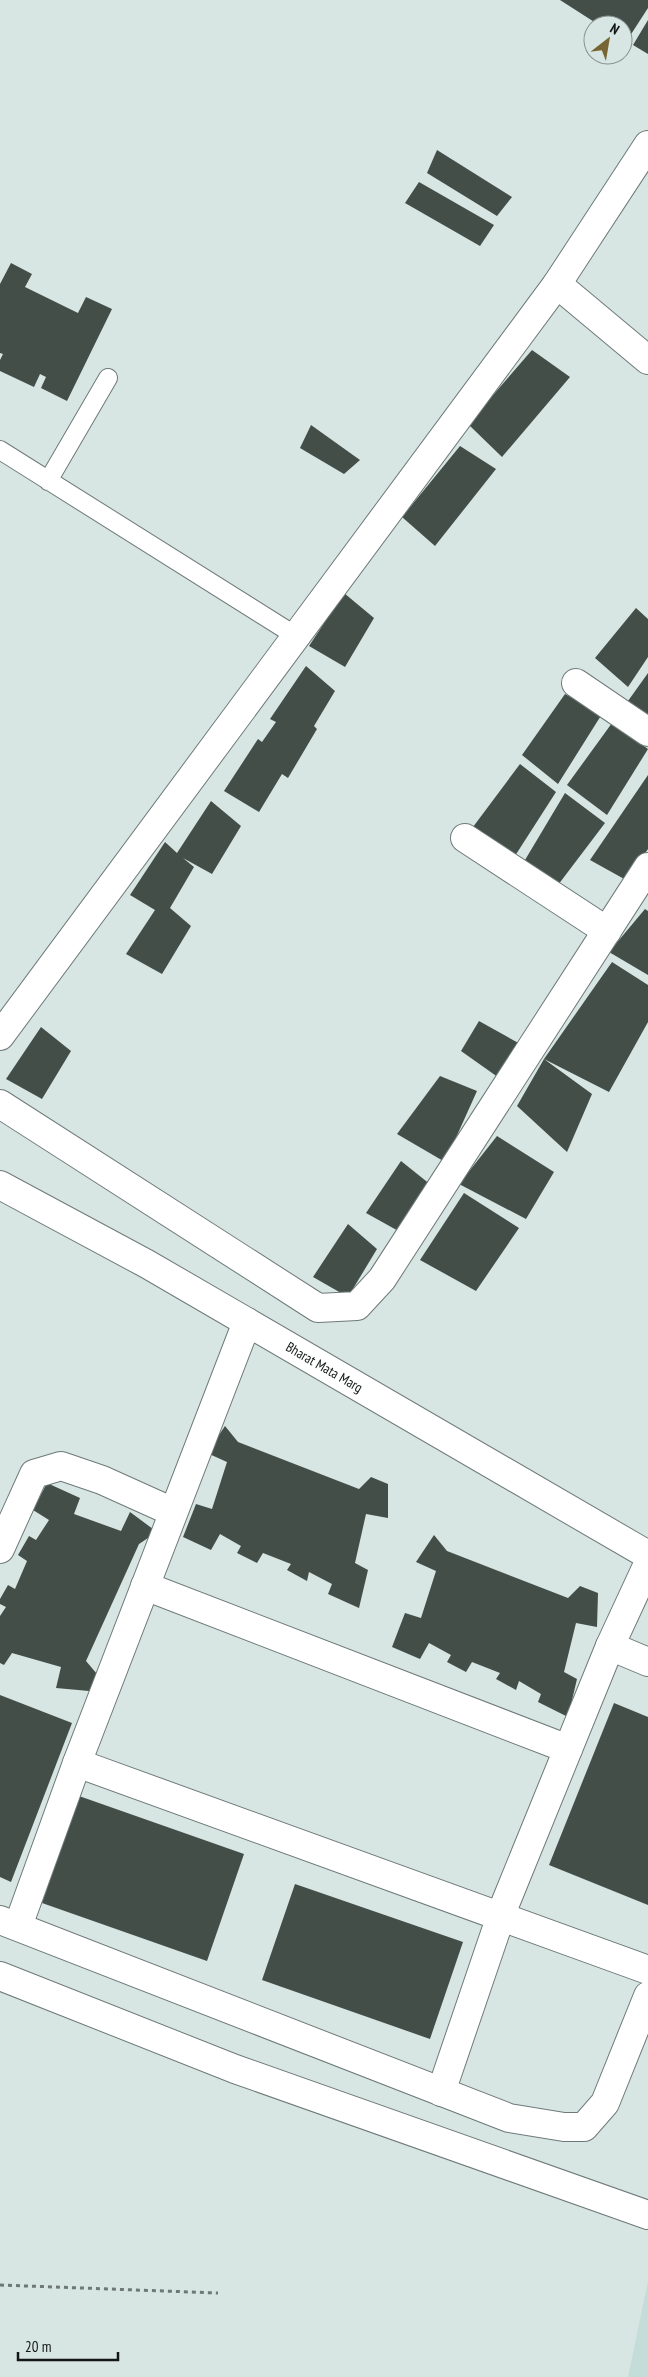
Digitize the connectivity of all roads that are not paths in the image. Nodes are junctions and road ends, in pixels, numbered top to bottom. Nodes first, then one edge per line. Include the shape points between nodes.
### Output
1 (648, 145) edge
2 (557, 284) junction
3 (648, 360) edge
4 (108, 378) dead end
5 (0, 450) edge
6 (48, 481) junction
7 (296, 636) junction
8 (576, 683) dead end
9 (648, 732) edge
10 (465, 838) dead end
11 (648, 867) edge
12 (607, 931) junction
13 (0, 1036) edge
14 (0, 1104) edge
15 (0, 1185) edge
16 (247, 1322) junction
17 (173, 1512) junction
18 (0, 1549) edge
19 (648, 1555) edge
20 (648, 1564) edge
21 (145, 1586) junction
22 (610, 1646) junction
23 (648, 1662) edge
24 (568, 1749) junction
25 (77, 1762) junction
26 (501, 1916) junction
27 (9, 1923) edge
28 (648, 1970) edge
29 (0, 1976) edge
30 (648, 1996) edge
31 (442, 2092) junction
32 (648, 2214) edge

1 - 2 street
2 - 3 street
2 - 7 street
4 - 6 lane
5 - 6 lane
6 - 7 lane
7 - 13 street
8 - 9 street
10 - 12 street
11 - 12 street
12 - 14 street via 382,1279 357,1306 318,1308
15 - 16 street, Bharat Mata Marg
16 - 17 street
16 - 19 street, Bharat Mata Marg
17 - 18 street via 102,1480 60,1466 34,1474
17 - 21 street
20 - 22 street
21 - 24 street
21 - 25 street
22 - 23 street
22 - 24 street
24 - 26 street
25 - 26 street
25 - 27 street
26 - 28 street
26 - 31 street
27 - 31 street
29 - 32 street via 235,2069
30 - 31 street via 605,2103 584,2127 509,2118

